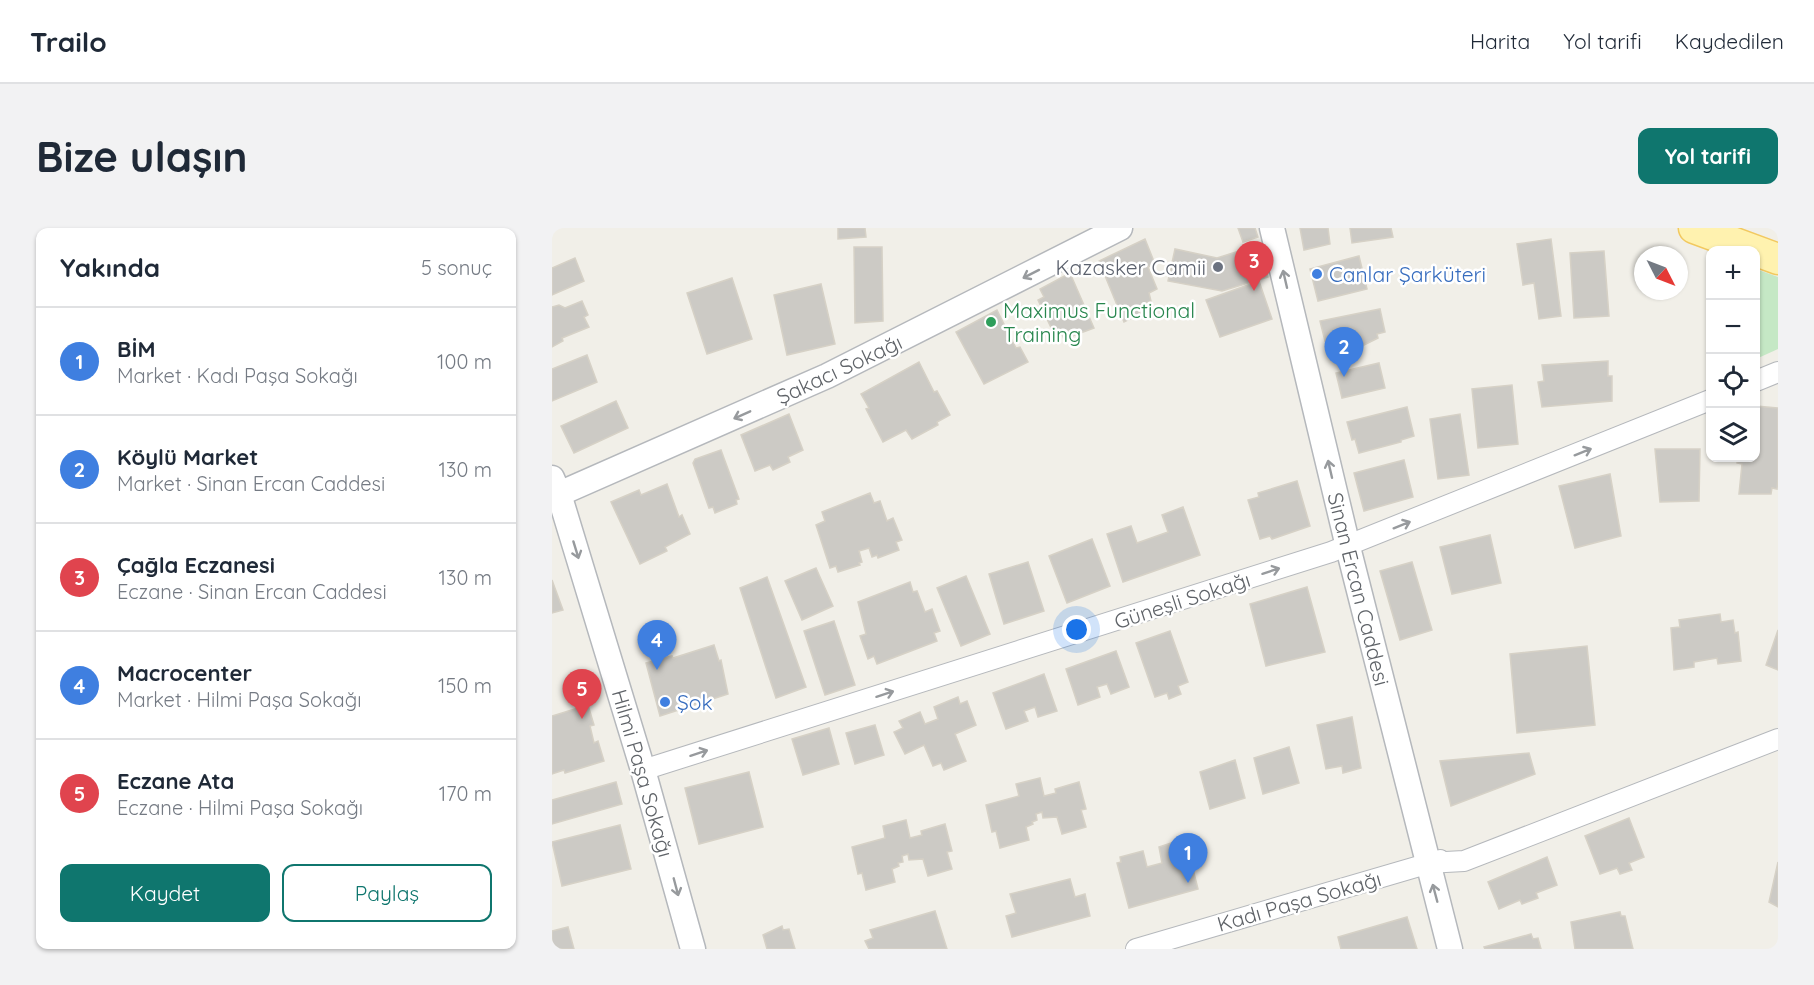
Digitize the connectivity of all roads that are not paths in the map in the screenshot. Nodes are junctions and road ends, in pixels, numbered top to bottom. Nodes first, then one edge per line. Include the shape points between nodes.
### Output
1 (1120, 228) edge
2 (1272, 228) edge
3 (1694, 228) edge
4 (1720, 239) edge
5 (1778, 259) edge
6 (1778, 372) edge
7 (1760, 379) edge
8 (1706, 402) edge
9 (554, 490) edge
10 (1348, 546) junction
11 (1778, 739) edge
12 (643, 770) junction
13 (1427, 863) junction
14 (693, 949) edge
15 (1136, 949) edge
16 (1450, 949) edge

1 -> 9 street, Şakacı Sokağı via 827,376
10 -> 2 street, Sinan Ercan Caddesi
3 - 4 main road
4 - 5 main road
6 - 7 street
10 -> 8 street, Güneşli Sokağı
9 -> 12 street, Hilmi Paşa Sokağı
12 -> 10 street, Güneşli Sokağı
10 - 13 street, Sinan Ercan Caddesi
11 - 13 street, Kadı Paşa Sokağı via 1496,849
12 -> 14 street, Hilmi Paşa Sokağı
13 - 15 street, Kadı Paşa Sokağı
16 -> 13 street, Sinan Ercan Caddesi

